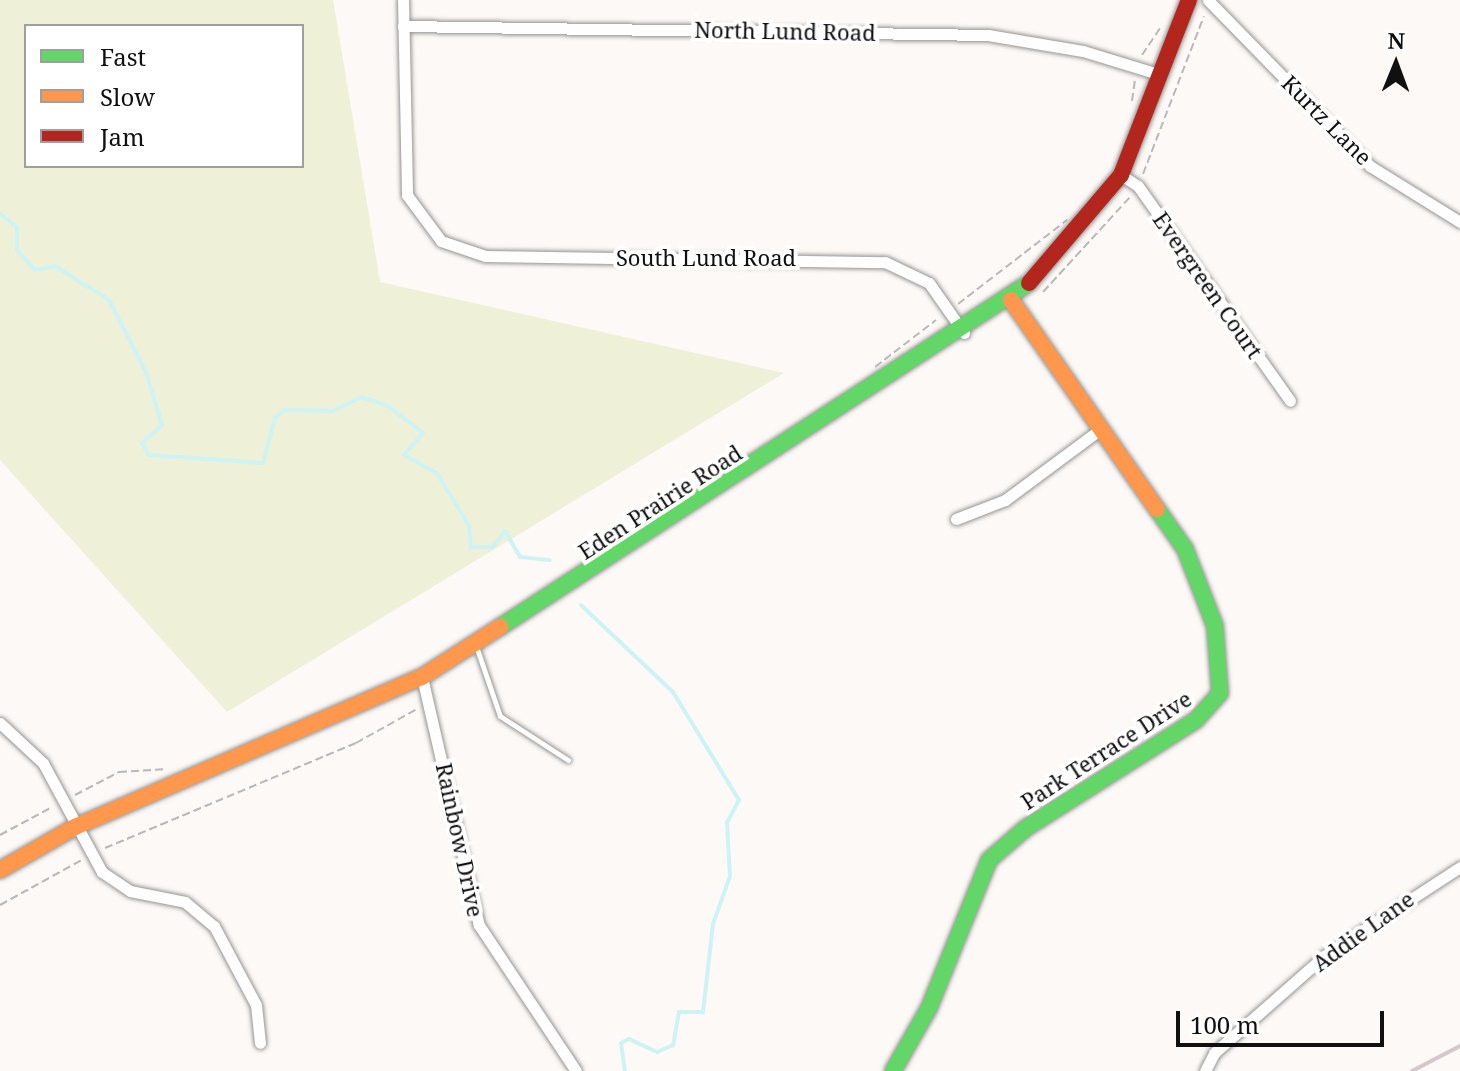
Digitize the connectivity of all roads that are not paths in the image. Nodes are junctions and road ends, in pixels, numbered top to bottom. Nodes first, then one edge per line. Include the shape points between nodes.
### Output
1 (403, 0) edge
2 (1189, 0) edge
3 (1208, 0) edge
4 (403, 26) junction
5 (1161, 75) junction
6 (1121, 175) junction
7 (1460, 222) edge
8 (1011, 300) junction
9 (964, 333) junction
10 (1290, 401) dead end
11 (1102, 428) junction
12 (956, 519) dead end
13 (476, 645) junction
14 (422, 677) junction
15 (0, 723) edge
16 (568, 760) dead end
17 (75, 827) junction
18 (1460, 867) edge
19 (0, 870) edge
20 (260, 1043) dead end
21 (576, 1071) edge
22 (893, 1071) edge
23 (1205, 1071) edge

1 - 4 street
2 - 5 main road, Eden Prairie Road
3 - 7 street, Kurtz Lane via 1370,166
4 - 5 street, North Lund Road via 988,35
4 - 9 street, South Lund Road via 405,176 424,227 485,256 885,262 929,283
5 - 6 main road, Eden Prairie Road
6 - 8 main road, Eden Prairie Road via 1065,249
6 - 10 street, Evergreen Court via 1138,186
8 - 9 main road, Eden Prairie Road
8 - 11 main road, Park Terrace Drive
9 - 13 main road, Eden Prairie Road
11 - 12 street via 998,505
11 - 22 main road, Park Terrace Drive via 1197,574 1224,657 1220,693 1196,720 1026,828 989,860 929,1008
13 - 14 main road, Eden Prairie Road
13 - 16 lane via 500,716
14 - 17 main road, Eden Prairie Road
14 - 21 street, Rainbow Drive via 479,925
15 - 17 street via 28,744
17 - 19 main road, Eden Prairie Road
17 - 20 street via 115,883 185,902 214,926 252,997
18 - 23 street, Addie Lane via 1324,956 1214,1053

